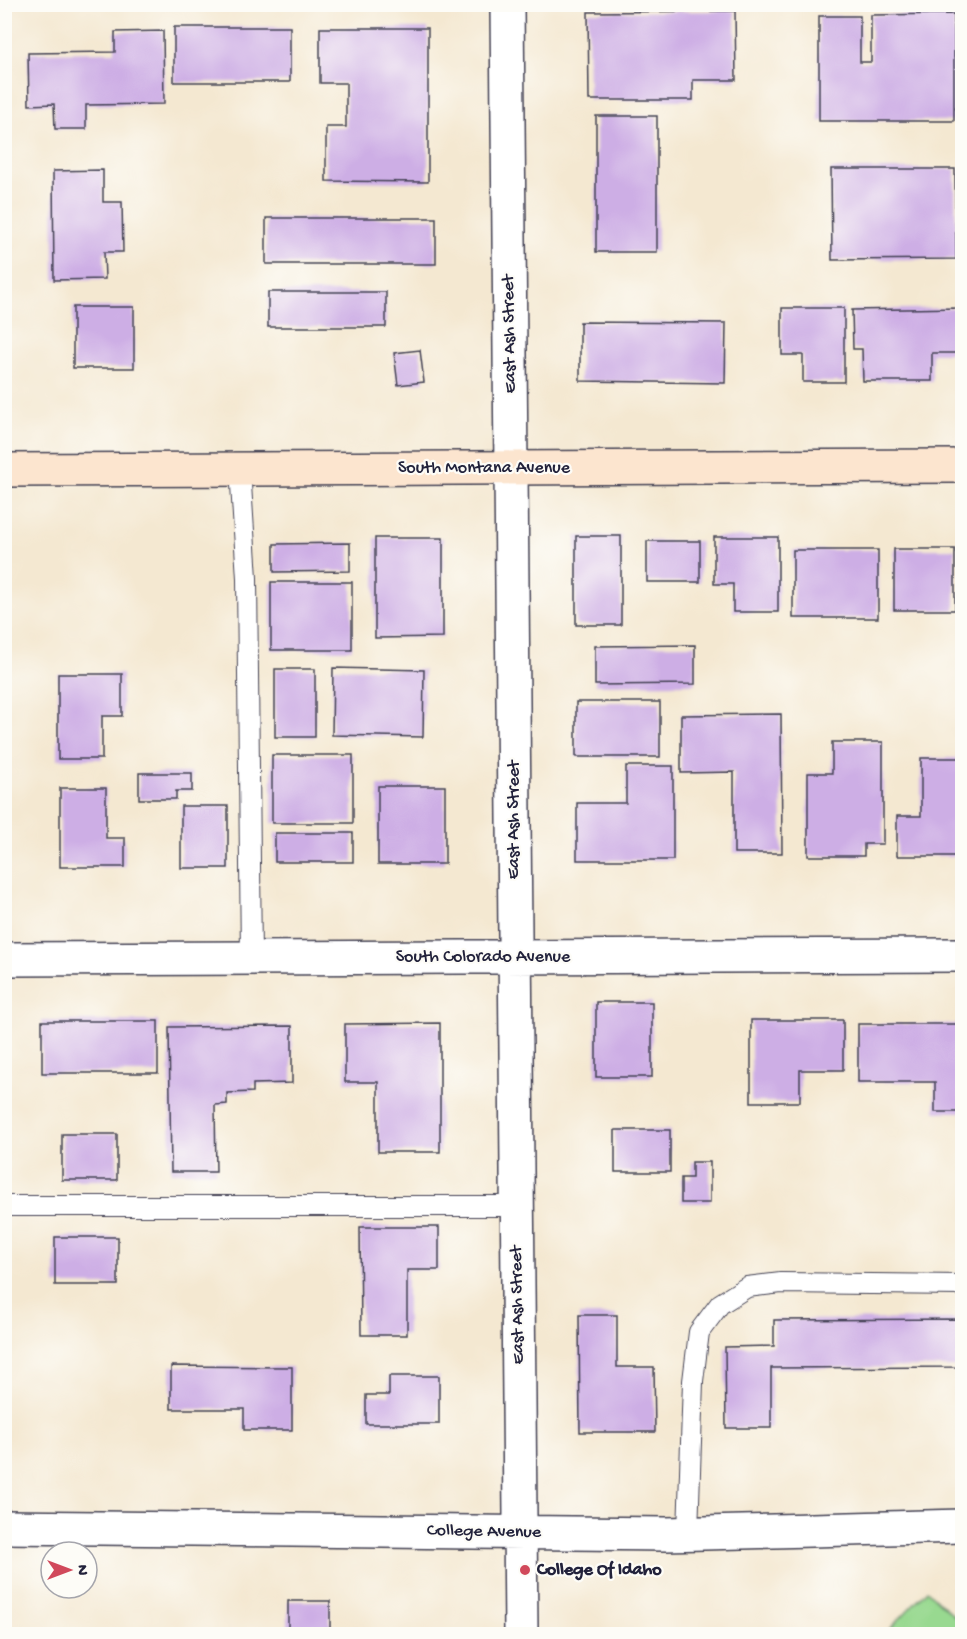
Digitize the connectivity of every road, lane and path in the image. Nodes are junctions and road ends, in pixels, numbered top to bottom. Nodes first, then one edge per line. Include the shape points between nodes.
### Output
1 (507, 4) edge
2 (963, 466) edge
3 (512, 468) junction
4 (240, 469) junction
5 (4, 470) edge
6 (963, 955) edge
7 (515, 957) junction
8 (250, 958) junction
9 (4, 959) edge
10 (4, 1206) edge
11 (517, 1206) junction
12 (963, 1285) edge
13 (963, 1526) edge
14 (4, 1527) edge
15 (520, 1533) junction
16 (688, 1533) junction
17 (521, 1635) edge

1 - 3 street, East Ash Street
2 - 3 street, South Montana Avenue
3 - 4 street, South Montana Avenue
3 - 7 street, East Ash Street
4 - 5 street, South Montana Avenue
4 - 8 lane via 247,578
6 - 7 street, South Colorado Avenue
7 - 8 street, South Colorado Avenue
7 - 11 street, East Ash Street
8 - 9 street, South Colorado Avenue
10 - 11 lane
11 - 15 street, East Ash Street
12 - 16 lane via 780,1283 747,1287 720,1304 699,1332 693,1381
13 - 16 street, College Avenue
14 - 15 street, College Avenue
15 - 16 street, College Avenue
15 - 17 street, East Ash Street

